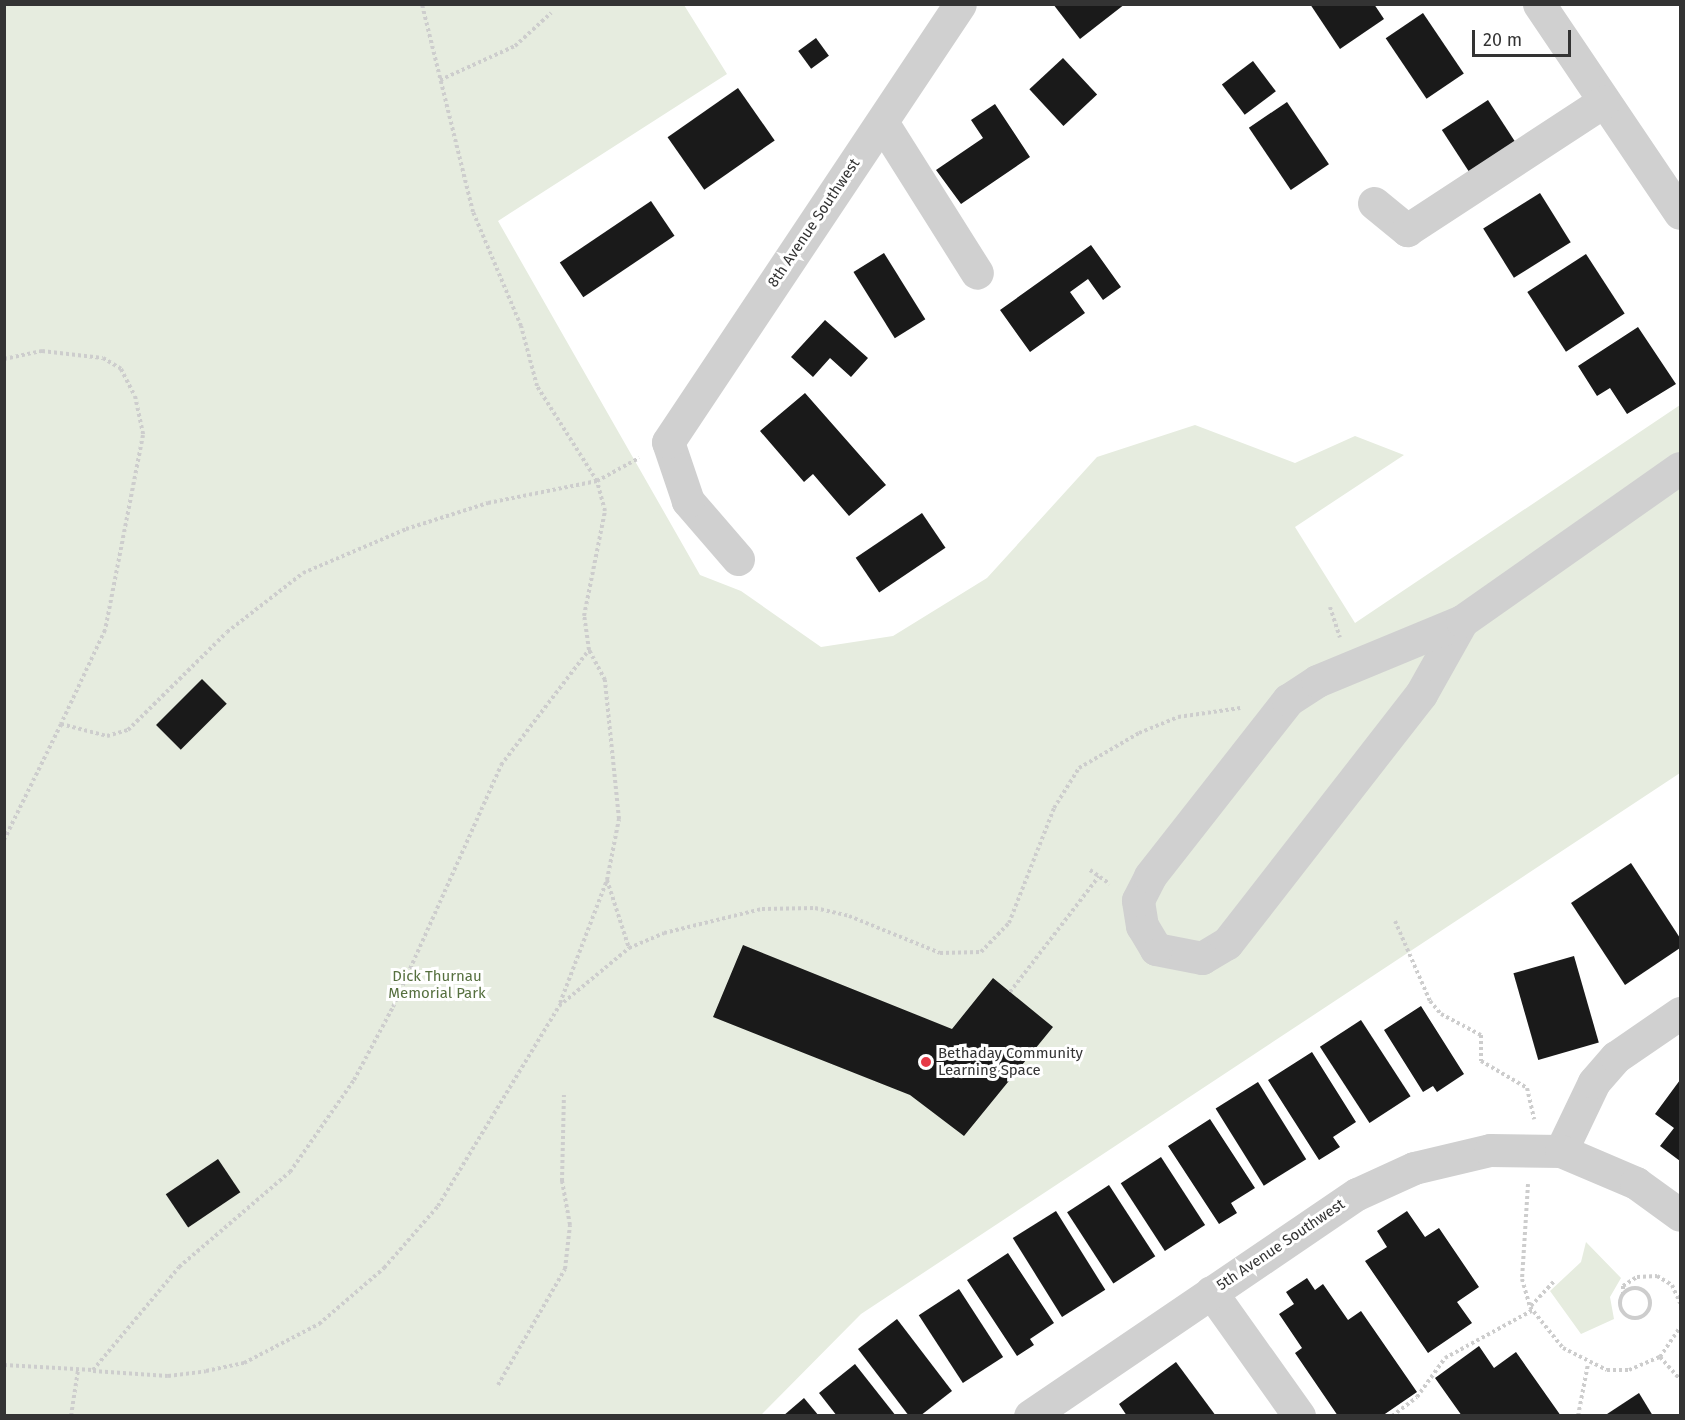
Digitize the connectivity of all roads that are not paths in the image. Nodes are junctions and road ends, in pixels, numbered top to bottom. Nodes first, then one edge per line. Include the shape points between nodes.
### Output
1 (960, 4) edge
2 (1539, 4) edge
3 (1604, 101) junction
4 (882, 122) junction
5 (1374, 203) dead end
6 (1680, 213) edge
7 (977, 273) dead end
8 (1680, 468) edge
9 (738, 559) dead end
10 (1462, 621) junction
11 (1680, 1014) edge
12 (1561, 1151) junction
13 (1680, 1215) edge
14 (1211, 1292) junction
15 (1030, 1416) edge
16 (1299, 1416) edge

1 - 4 street, 8th Avenue Southwest
2 - 3 street
3 - 5 street via 1407,230
3 - 6 street
4 - 7 street
4 - 9 street, 8th Avenue Southwest via 668,442 688,501
8 - 10 street
10 - 10 street via 1317,681 1288,700 1150,876 1138,900 1142,926 1156,949 1202,958 1227,943 1421,694
11 - 12 street via 1616,1057 1601,1073
12 - 13 street via 1636,1183
12 - 14 street, 5th Avenue Southwest via 1490,1150 1414,1168 1357,1194
14 - 15 street, 5th Avenue Southwest
14 - 16 street

